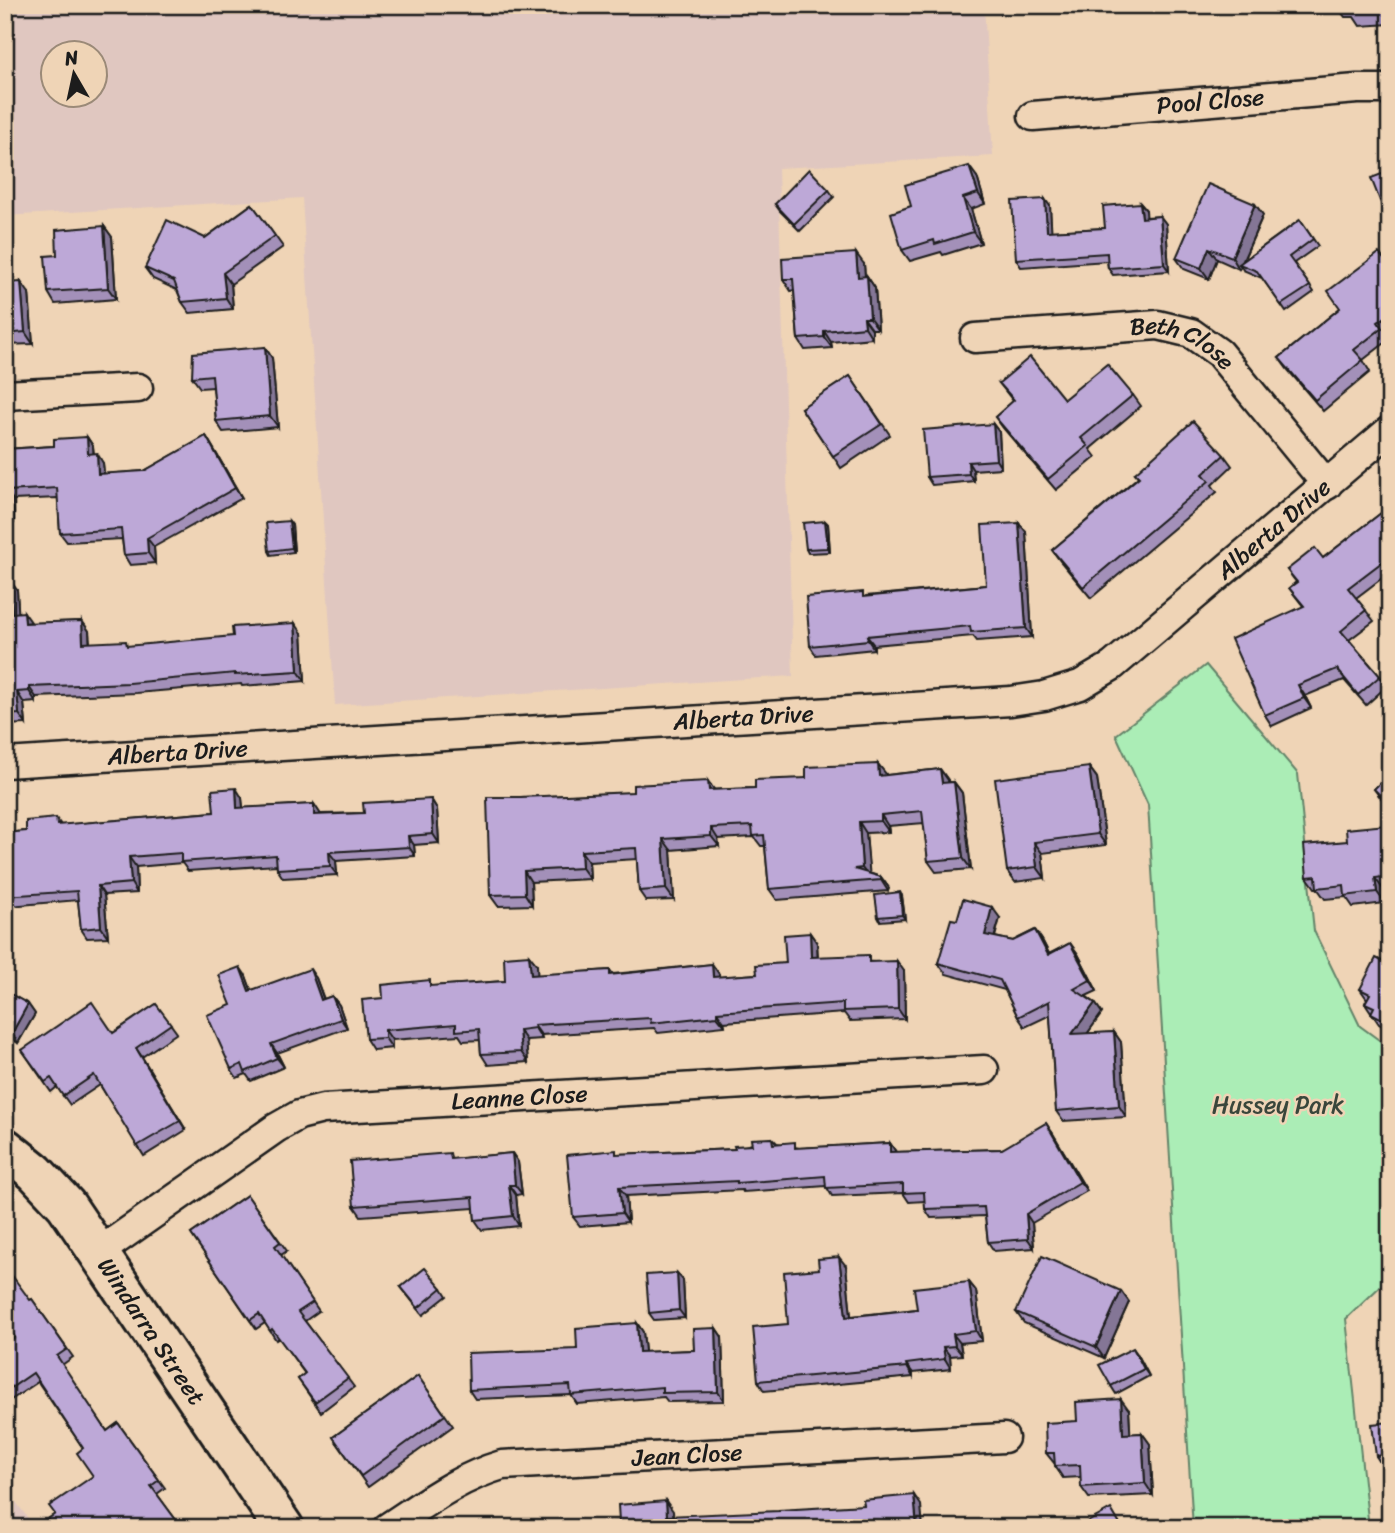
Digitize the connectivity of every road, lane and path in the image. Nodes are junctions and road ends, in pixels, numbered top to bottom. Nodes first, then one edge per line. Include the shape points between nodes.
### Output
1 (1390, 89) edge
2 (1032, 116) dead end
3 (975, 338) dead end
4 (138, 388) dead end
5 (5, 395) edge
6 (1390, 430) edge
7 (1326, 485) junction
8 (5, 763) edge
9 (984, 1070) dead end
10 (5, 1148) edge
11 (99, 1252) junction
12 (1004, 1438) dead end
13 (284, 1528) edge
14 (387, 1528) edge

1 - 2 street, Pool Close
3 - 7 street, Beth Close via 1158,325 1191,332 1219,353
4 - 5 street
6 - 7 street, Alberta Drive
7 - 8 street, Alberta Drive via 1112,666 1080,685 1044,696
9 - 11 street, Leanne Close via 323,1109 276,1128
10 - 11 street, Windarra Street via 66,1205
11 - 13 street, Windarra Street
12 - 14 street, Jean Close via 502,1465 451,1485

